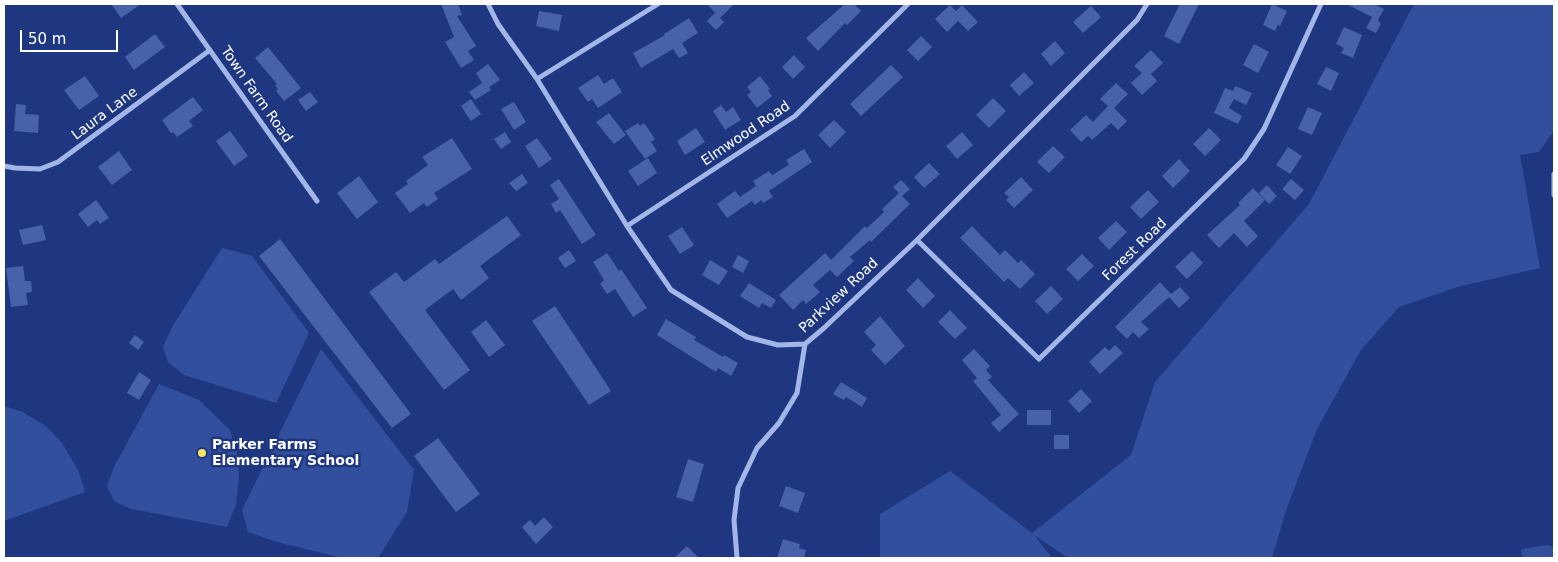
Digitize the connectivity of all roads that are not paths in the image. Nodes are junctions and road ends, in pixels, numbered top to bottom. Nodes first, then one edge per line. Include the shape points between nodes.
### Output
1 (177, 4) edge
2 (488, 4) edge
3 (658, 4) edge
4 (908, 4) edge
5 (1147, 4) edge
6 (1322, 4) edge
7 (210, 50) junction
8 (537, 79) junction
9 (4, 166) edge
10 (1554, 174) edge
11 (1554, 195) edge
12 (317, 200) dead end
13 (627, 226) junction
14 (917, 240) junction
15 (805, 344) junction
16 (737, 558) edge

1 - 7 street, Town Farm Road
2 - 8 street, Parkview Road via 498,24
3 - 8 street
4 - 13 street, Elmwood Road via 795,116
5 - 14 street, Parkview Road via 1137,20
6 - 14 street, Forest Road via 1264,129 1244,159 1039,359
7 - 9 street, Laura Lane via 58,162 40,169
7 - 12 street, Town Farm Road
8 - 13 street, Parkview Road
10 - 11 street
13 - 15 street, Parkview Road via 671,290 704,312 747,337 778,345
14 - 15 street, Parkview Road
15 - 16 street via 797,393 779,423 757,448 738,488 734,520

